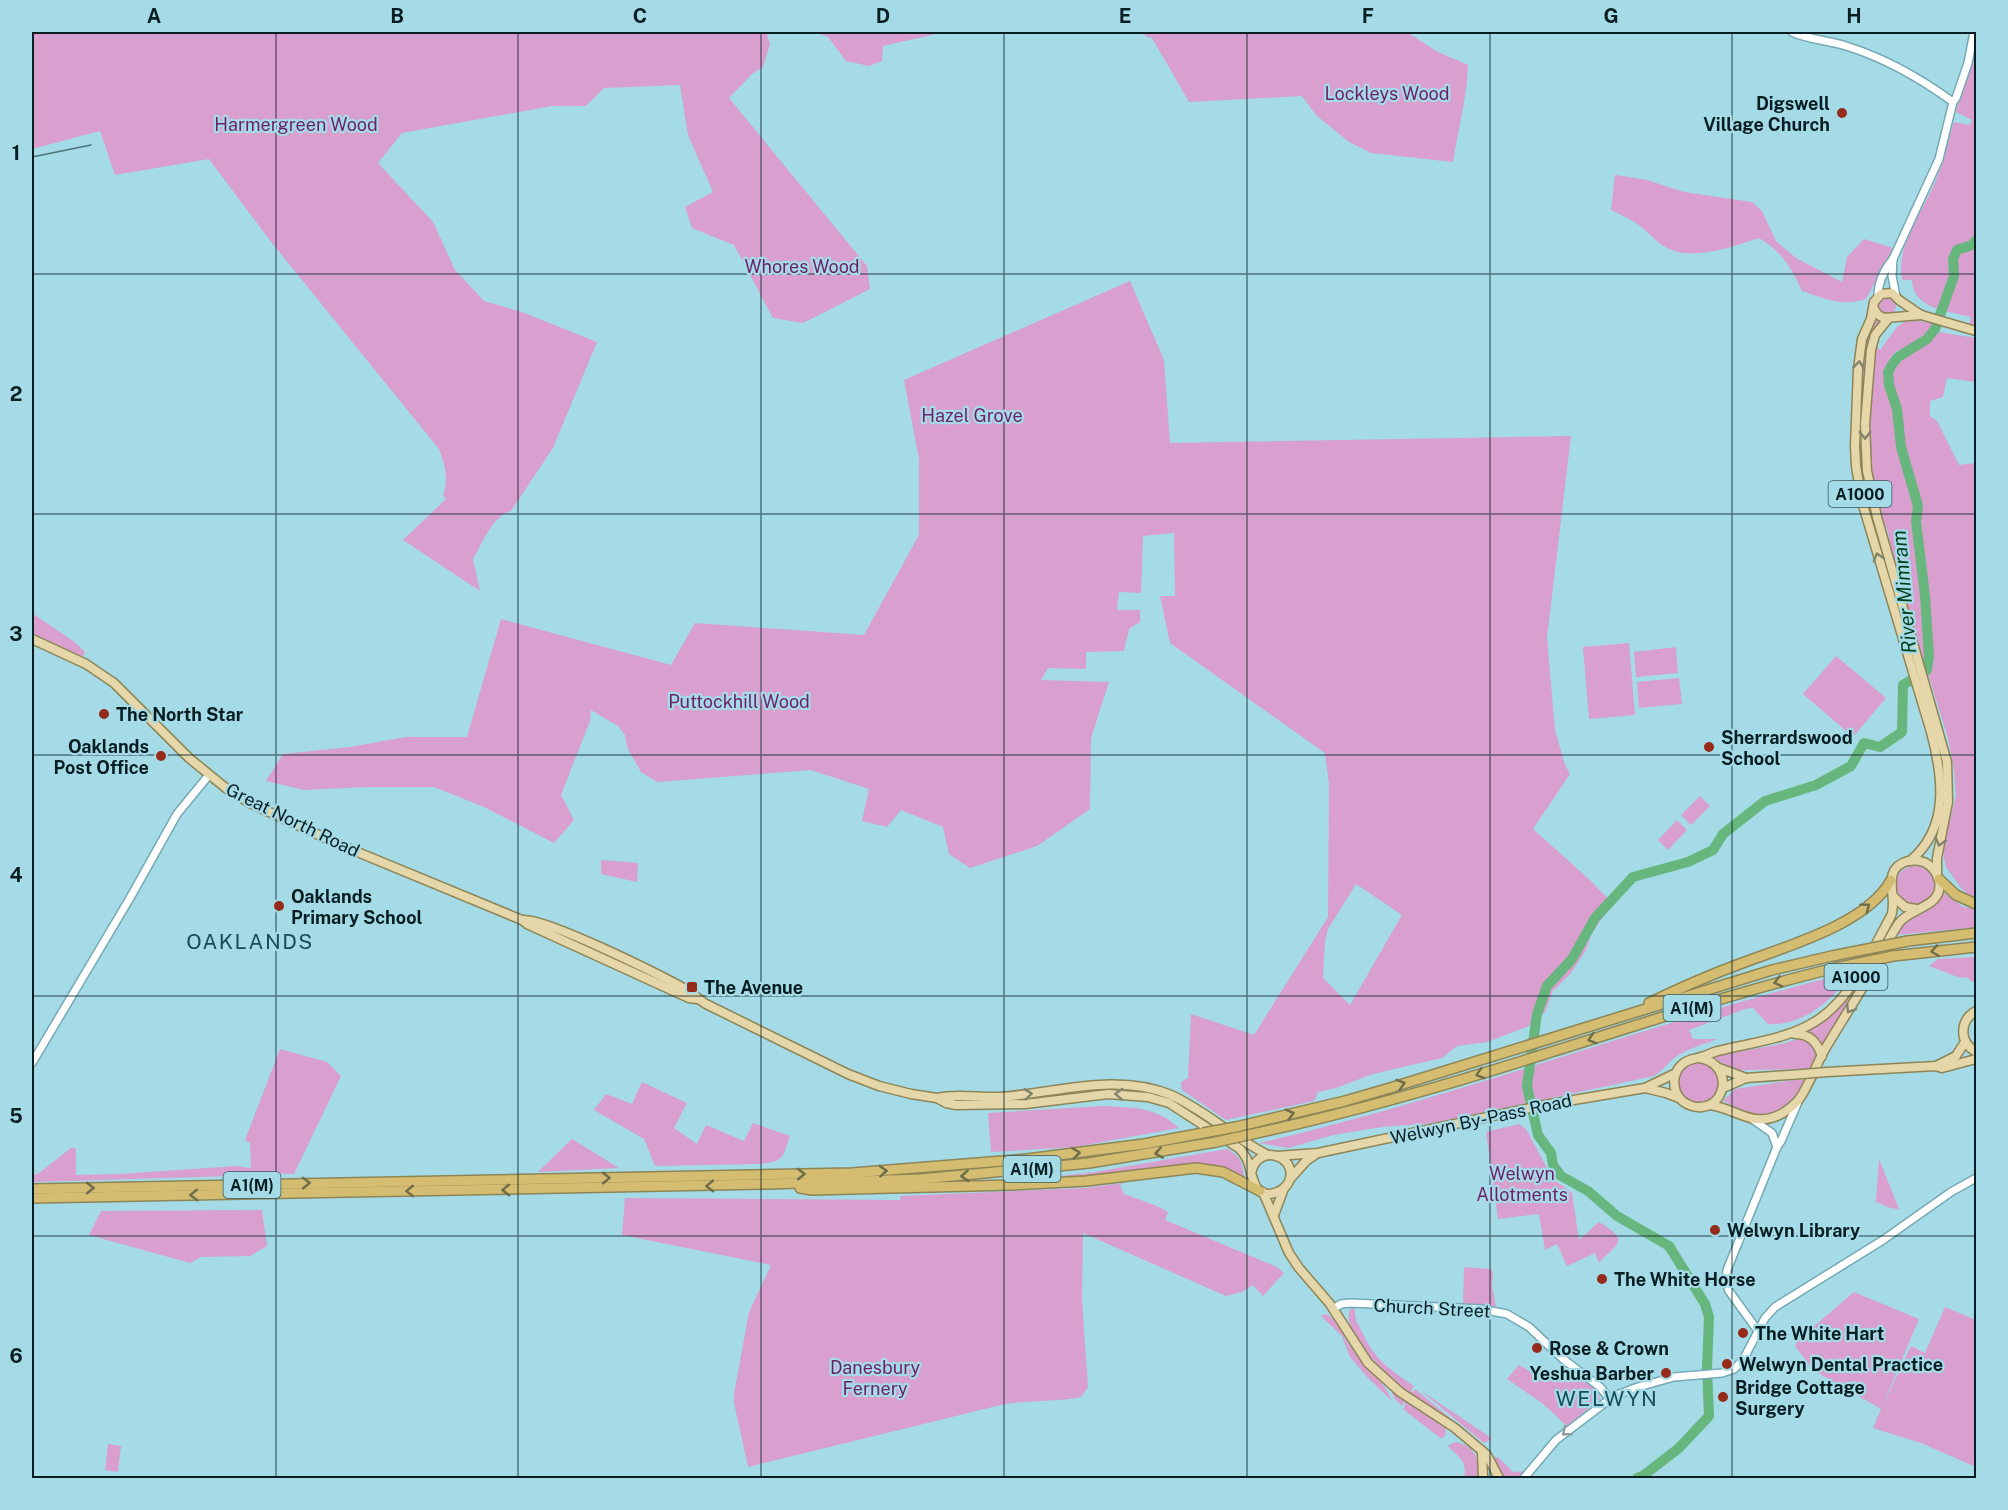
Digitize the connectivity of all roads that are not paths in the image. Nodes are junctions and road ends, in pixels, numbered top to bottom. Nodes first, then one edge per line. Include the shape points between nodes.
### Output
1 (1792, 32) edge
2 (1974, 32) edge
3 (1953, 102) junction
4 (1893, 260) junction
5 (1878, 296) junction
6 (1897, 298) junction
7 (1874, 309) junction
8 (1924, 316) junction
9 (1891, 318) junction
10 (1977, 331) edge
11 (32, 639) edge
12 (1917, 672) junction
13 (1920, 683) junction
14 (209, 775) junction
15 (1909, 861) junction
16 (1938, 876) junction
17 (1891, 880) junction
18 (1893, 895) junction
19 (1977, 904) edge
20 (1916, 909) junction
21 (1977, 933) edge
22 (1977, 946) edge
23 (1977, 1011) edge
24 (1626, 1016) junction
25 (1787, 1034) junction
26 (1965, 1041) junction
27 (1977, 1052) edge
28 (1822, 1056) junction
29 (1700, 1058) junction
30 (1977, 1059) edge
31 (32, 1063) edge
32 (1936, 1066) junction
33 (1719, 1068) junction
34 (1676, 1073) junction
35 (1746, 1078) junction
36 (1645, 1088) junction
37 (1723, 1088) junction
38 (937, 1098) junction
39 (1680, 1099) junction
40 (1799, 1100) junction
41 (1709, 1105) junction
42 (1752, 1119) junction
43 (1777, 1147) junction
44 (1318, 1153) junction
45 (1272, 1155) junction
46 (1251, 1174) junction
47 (1977, 1178) edge
48 (1287, 1183) junction
49 (546, 1184) junction
50 (768, 1184) junction
51 (32, 1189) edge
52 (1261, 1191) junction
53 (32, 1198) edge
54 (1274, 1215) junction
55 (1333, 1309) junction
56 (1763, 1321) junction
57 (1750, 1322) junction
58 (1758, 1331) junction
59 (1609, 1398) junction
60 (1482, 1451) junction
61 (1485, 1479) edge
62 (1499, 1479) edge
63 (1524, 1479) edge

1 - 3 street via 1877,57
2 - 3 street via 1968,63
3 - 4 street via 1939,159
4 - 5 street via 1885,269
4 - 6 street
5 - 6 main road via 1885,292
5 - 7 main road
6 - 8 main road
6 - 9 main road via 1899,311
7 - 9 main road via 1878,315
12 -> 7 main road, A1000 via 1862,502 1856,466 1858,369 1862,339
8 - 9 main road
8 - 10 main road
9 -> 12 main road, A1000 via 1875,335 1871,350 1865,412 1867,471
11 - 14 main road, Great North Road via 86,664 114,683
12 - 13 main road, A1000
13 - 15 main road, A1000 via 1936,752 1939,806 1930,839
13 -> 16 main road, A1000 via 1943,745 1948,776
14 - 31 street via 177,814
14 - 38 main road, Great North Road via 250,803 294,824 522,920 697,999 848,1074 879,1086
15 - 16 main road via 1928,864
15 - 17 main road via 1899,866
16 - 19 highway via 1956,896
16 - 20 main road via 1939,891 1933,902
17 - 18 main road
24 -> 17 highway via 1686,985 1841,923 1868,907
18 - 20 main road via 1900,904
18 - 25 main road, A1000 via 1892,916 1849,988 1822,1017
20 -> 28 main road, A1000 via 1898,924
21 - 24 highway, A1(M), bridge via 1908,941 1772,970
22 -> 50 highway, A1(M), bridge via 1835,968 1349,1111 1216,1142 1089,1163 971,1176
23 - 26 main road via 1965,1022
49 -> 24 highway, A1(M), bridge via 914,1169 1144,1144 1345,1101
25 - 28 main road, A1000 via 1812,1038
25 - 29 main road, A1000
26 - 27 main road
26 - 32 main road via 1956,1056
28 - 40 main road, A1000
29 - 33 main road
29 - 34 main road via 1685,1062
30 - 32 main road
32 - 35 main road, bridge
33 - 35 main road
33 - 37 main road
34 - 36 main road, Welwyn By-Pass Road
34 - 39 main road via 1674,1087
35 - 37 main road
36 - 39 main road, Welwyn By-Pass Road
36 - 44 main road, Welwyn By-Pass Road via 1544,1105
37 - 41 main road
38 -> 45 main road via 1001,1096 1108,1084 1151,1088 1189,1104
46 -> 38 main road via 1240,1149 1168,1103 1148,1097 1108,1094 1001,1105 956,1105
39 - 41 main road via 1693,1107
40 - 42 main road, A1000 via 1774,1117
40 - 43 street
41 - 42 main road, A1000
42 - 43 street via 1772,1132
43 - 57 street via 1726,1276 1729,1291
44 - 45 main road, Welwyn By-Pass Road
44 - 48 main road, Welwyn By-Pass Road
45 - 46 main road via 1258,1159
45 - 48 main road via 1286,1162
46 - 52 main road
47 - 56 street via 1779,1303
48 - 52 main road via 1277,1192
48 - 54 main road
50 -> 49 highway, A1(M)
51 -> 49 highway, A1(M) via 473,1180
49 -> 53 highway, A1(M) via 468,1191
50 - 52 highway via 812,1190 924,1188 1086,1180 1196,1168 1223,1172
52 - 54 main road
54 - 55 main road via 1292,1258
55 - 59 street, Church Street via 1351,1303 1481,1309 1507,1314 1529,1327
55 - 60 main road via 1379,1374
56 - 57 street
56 - 58 street
57 - 58 street
58 - 59 street via 1738,1365 1728,1372 1679,1376
59 -> 63 street via 1552,1443
60 - 61 main road
60 - 62 main road
61 - 62 main road

